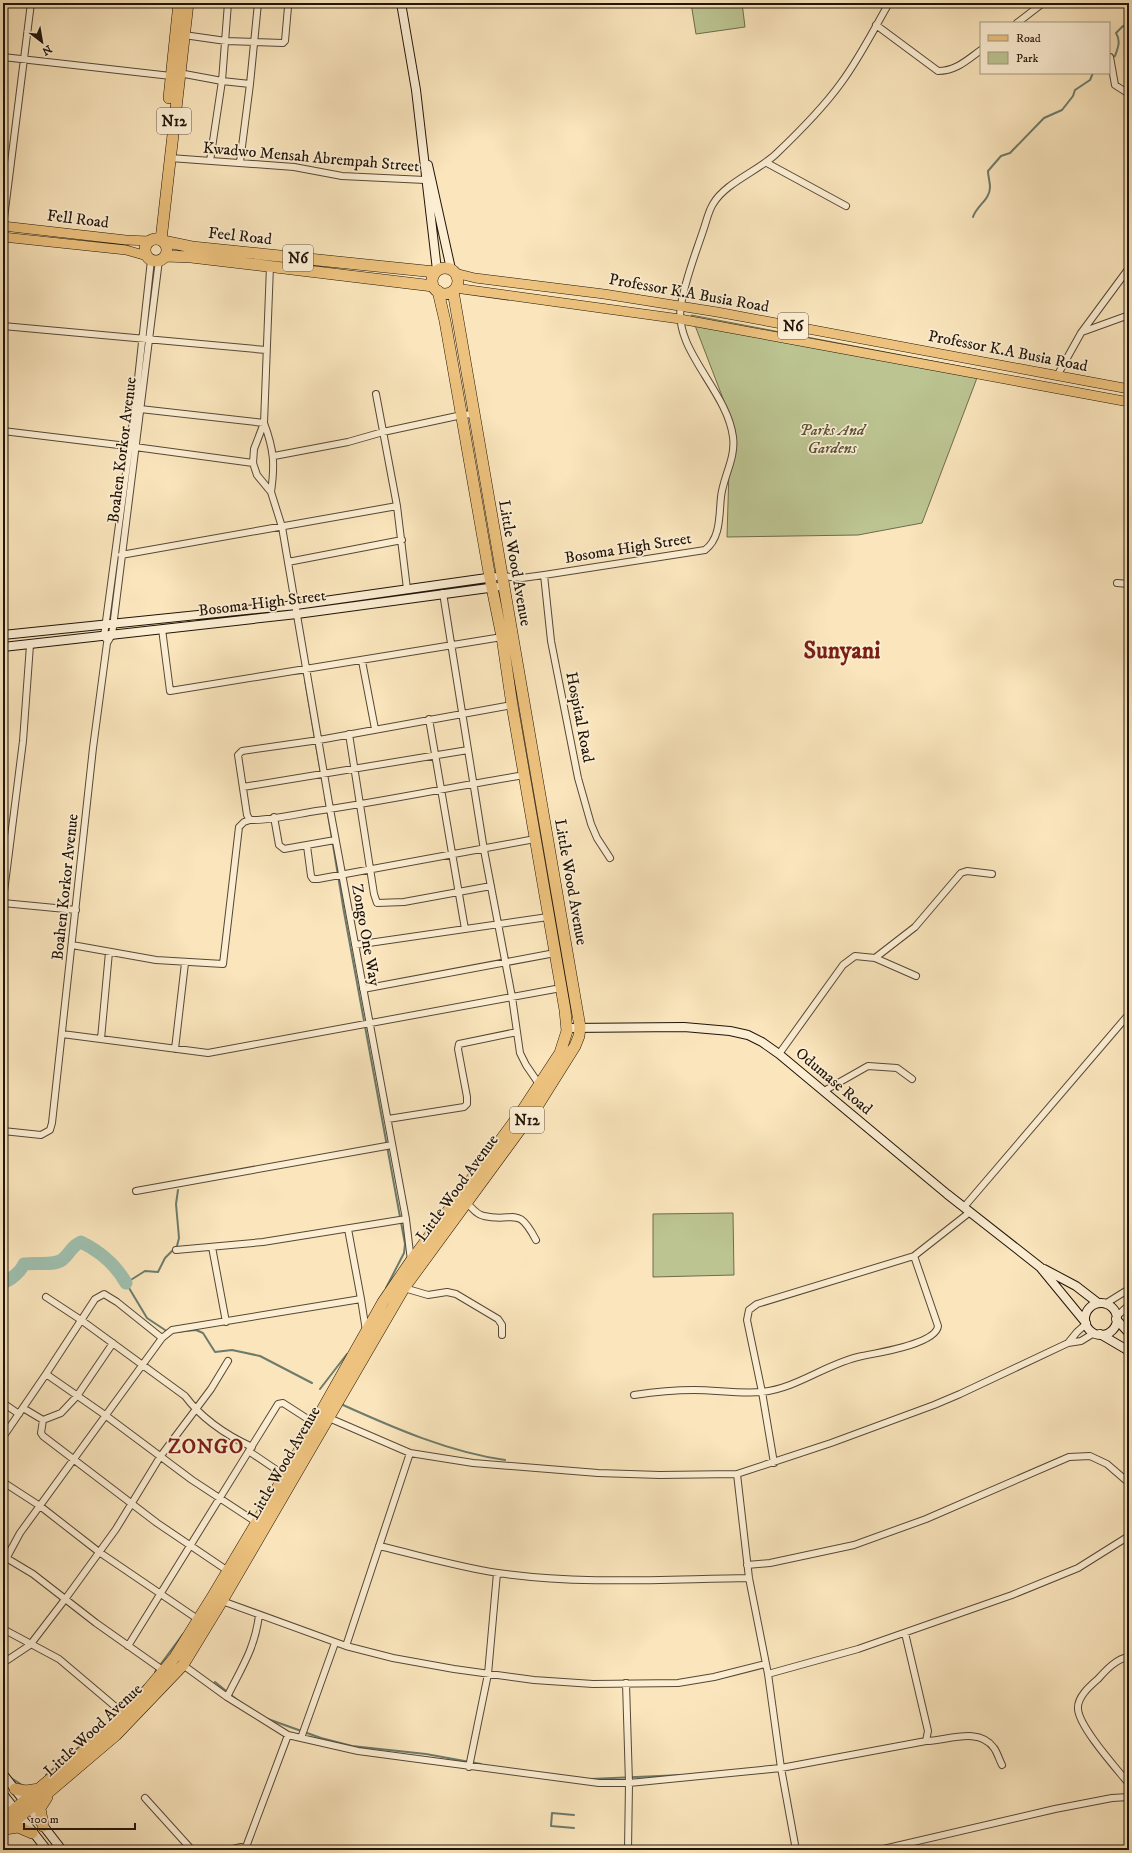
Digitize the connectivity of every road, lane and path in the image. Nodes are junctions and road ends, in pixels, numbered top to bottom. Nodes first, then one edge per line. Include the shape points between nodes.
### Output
1 (31, 3) edge
2 (179, 3) edge
3 (188, 3) edge
4 (228, 3) edge
5 (258, 3) edge
6 (286, 3) edge
7 (401, 3) edge
8 (889, 3) edge
9 (1043, 3) edge
10 (1018, 22) edge
11 (876, 25) junction
12 (184, 35) junction
13 (226, 41) junction
14 (253, 42) junction
15 (980, 51) edge
16 (3, 57) edge
17 (1110, 57) edge
18 (24, 59) junction
19 (175, 74) junction
20 (222, 81) junction
21 (250, 84) junction
22 (1129, 94) edge
23 (422, 134) junction
24 (170, 158) junction
25 (210, 161) junction
26 (240, 162) junction
27 (767, 163) junction
28 (425, 180) junction
29 (846, 206) dead end
30 (3, 226) edge
31 (3, 237) edge
32 (157, 240) junction
33 (155, 258) junction
34 (270, 266) junction
35 (1129, 268) edge
36 (436, 271) junction
37 (453, 271) junction
38 (435, 289) junction
39 (454, 289) junction
40 (680, 306) junction
41 (1129, 315) edge
42 (680, 319) junction
43 (3, 326) edge
44 (1081, 333) junction
45 (142, 339) junction
46 (149, 339) junction
47 (266, 350) junction
48 (1057, 376) junction
49 (1129, 389) edge
50 (376, 394) dead end
51 (1129, 402) edge
52 (140, 409) junction
53 (468, 414) junction
54 (264, 423) junction
55 (3, 431) edge
56 (383, 432) junction
57 (132, 446) junction
58 (274, 456) junction
59 (253, 463) junction
60 (271, 492) junction
61 (398, 506) junction
62 (282, 527) junction
63 (402, 540) junction
64 (122, 555) junction
65 (288, 562) junction
66 (544, 575) junction
67 (522, 578) junction
68 (496, 582) junction
69 (1117, 583) dead end
70 (1129, 584) edge
71 (407, 589) junction
72 (443, 593) junction
73 (296, 605) junction
74 (297, 614) junction
75 (109, 624) junction
76 (162, 629) junction
77 (3, 635) edge
78 (502, 637) junction
79 (108, 638) junction
80 (30, 645) junction
81 (451, 645) junction
82 (3, 647) edge
83 (362, 660) junction
84 (306, 670) junction
85 (512, 705) junction
86 (462, 714) junction
87 (429, 719) junction
88 (527, 719) junction
89 (515, 721) junction
90 (375, 729) junction
91 (349, 734) junction
92 (319, 740) junction
93 (531, 743) junction
94 (519, 745) junction
95 (468, 750) junction
96 (435, 755) junction
97 (355, 767) junction
98 (324, 774) junction
99 (525, 775) junction
100 (473, 783) junction
101 (243, 787) junction
102 (441, 789) junction
103 (360, 804) junction
104 (330, 809) junction
105 (274, 817) junction
106 (250, 820) junction
107 (535, 839) junction
108 (336, 840) junction
109 (307, 846) junction
110 (484, 850) junction
111 (453, 855) junction
112 (610, 858) dead end
113 (371, 869) junction
114 (342, 874) junction
115 (992, 874) dead end
116 (491, 886) junction
117 (459, 891) junction
118 (3, 901) edge
119 (76, 910) junction
120 (548, 917) junction
121 (497, 924) junction
122 (465, 929) junction
123 (72, 945) junction
124 (355, 945) junction
125 (110, 952) junction
126 (555, 953) junction
127 (875, 958) junction
128 (505, 962) junction
129 (185, 963) junction
130 (916, 976) dead end
131 (561, 988) junction
132 (363, 989) junction
133 (512, 997) junction
134 (1129, 1014) edge
135 (369, 1023) junction
136 (580, 1027) junction
137 (567, 1028) junction
138 (517, 1032) junction
139 (62, 1034) junction
140 (101, 1038) junction
141 (175, 1049) junction
142 (779, 1054) junction
143 (912, 1079) dead end
144 (539, 1084) junction
145 (824, 1091) junction
146 (388, 1118) junction
147 (3, 1131) edge
148 (392, 1145) junction
149 (136, 1191) dead end
150 (467, 1203) junction
151 (967, 1210) junction
152 (406, 1219) junction
153 (348, 1228) junction
154 (536, 1240) dead end
155 (212, 1247) junction
156 (176, 1250) dead end
157 (914, 1256) junction
158 (411, 1260) junction
159 (1040, 1267) junction
160 (404, 1288) junction
161 (1129, 1289) edge
162 (46, 1297) dead end
163 (361, 1299) junction
164 (1102, 1304) junction
165 (1129, 1305) edge
166 (1116, 1318) junction
167 (81, 1320) junction
168 (226, 1322) junction
169 (1086, 1324) junction
170 (367, 1332) junction
171 (1129, 1333) edge
172 (166, 1334) junction
173 (502, 1334) dead end
174 (1097, 1334) junction
175 (113, 1343) junction
176 (1068, 1343) junction
177 (1129, 1351) edge
178 (228, 1361) dead end
179 (142, 1365) junction
180 (46, 1374) junction
181 (762, 1392) junction
182 (634, 1395) dead end
183 (77, 1396) junction
184 (3, 1403) edge
185 (24, 1408) junction
186 (196, 1411) junction
187 (19, 1414) junction
188 (105, 1415) junction
189 (329, 1418) junction
190 (43, 1420) junction
191 (314, 1423) junction
192 (3, 1437) edge
193 (251, 1450) junction
194 (410, 1453) junction
195 (160, 1457) junction
196 (74, 1460) junction
197 (774, 1463) junction
198 (737, 1474) junction
199 (284, 1475) junction
200 (3, 1482) edge
201 (1129, 1483) edge
202 (220, 1499) junction
203 (132, 1504) junction
204 (40, 1506) junction
205 (256, 1522) junction
206 (1129, 1536) edge
207 (189, 1546) junction
208 (379, 1546) junction
209 (99, 1552) junction
210 (5, 1557) edge
211 (747, 1565) junction
212 (228, 1571) junction
213 (497, 1573) junction
214 (749, 1578) junction
215 (160, 1594) junction
216 (66, 1598) junction
217 (222, 1601) junction
218 (259, 1615) junction
219 (199, 1620) junction
220 (3, 1629) edge
221 (905, 1633) junction
222 (335, 1643) junction
223 (30, 1645) junction
224 (128, 1646) junction
225 (346, 1646) junction
226 (1129, 1657) edge
227 (3, 1663) edge
228 (765, 1664) junction
229 (183, 1665) junction
230 (164, 1671) junction
231 (488, 1674) junction
232 (768, 1674) junction
233 (626, 1683) junction
234 (227, 1697) junction
235 (124, 1714) junction
236 (288, 1735) junction
237 (301, 1738) junction
238 (926, 1741) junction
239 (1002, 1765) dead end
240 (469, 1767) junction
241 (781, 1768) junction
242 (3, 1774) edge
243 (629, 1783) junction
244 (1129, 1784) edge
245 (15, 1789) junction
246 (44, 1791) junction
247 (3, 1794) edge
248 (1129, 1797) edge
249 (146, 1798) dead end
250 (27, 1805) junction
251 (17, 1813) junction
252 (4, 1826) edge
253 (43, 1826) junction
254 (32, 1833) junction
255 (246, 1847) junction
256 (47, 1850) edge
257 (62, 1850) edge
258 (192, 1850) edge
259 (229, 1850) edge
260 (254, 1850) edge
261 (628, 1850) edge
262 (796, 1850) edge
263 (879, 1850) edge

1 - 18 street
2 - 19 highway, N12
3 - 12 highway, N12
4 - 13 street
5 - 14 street
6 - 14 street via 288,7 283,44
7 - 23 street
8 - 11 street, Bosoma High Street
9 - 10 street
11 - 15 street via 938,71 957,67
11 - 27 street, Bosoma High Street via 841,83 793,138
12 - 13 street
12 - 19 highway, N12
13 - 14 street
13 - 20 street
14 - 21 street
16 - 18 street
17 - 22 street via 1115,85
18 - 19 street
18 - 30 street
19 - 20 street
19 - 24 highway, N12
19 - 32 highway, N12
20 - 21 street
20 - 25 street
21 - 26 street
23 - 28 street
23 - 37 street
24 - 25 street, Kwadwo Mensah Abrempah Street
24 - 32 highway, N12
25 - 26 street, Kwadwo Mensah Abrempah Street
26 - 28 street, Kwadwo Mensah Abrempah Street via 294,167 342,176
27 - 29 street
27 - 40 street, Bosoma High Street via 726,190 713,204
28 - 36 street
30 - 32 main road, Fell Road / N6 via 126,240
31 - 33 main road, Fell Road / N6 via 126,250
32 - 33 highway via 167,250
32 - 33 highway via 145,247
32 - 36 highway, Feel Road / N6 via 192,247
33 - 34 highway, Feel Road / N6 via 191,257
33 - 45 street, Boahen Korkor Avenue
33 - 46 street, Boahen Korkor Avenue
34 - 38 highway, Feel Road / N6
34 - 47 street
35 - 44 street
36 - 37 highway, N6 via 444,268
36 - 38 highway via 432,279
37 - 39 highway via 458,279
37 - 40 main road, Professor K.A Busia Road / N6 via 475,278
38 - 39 highway, N6 via 445,293
38 - 53 highway, Little Wood Avenue / N12
39 - 42 main road, Professor K.A Busia Road / N6
39 - 53 highway, Little Wood Avenue / N12
40 - 42 street, Bosoma High Street
40 - 48 main road, Professor K.A Busia Road / N6
41 - 44 street
42 - 51 main road, Professor K.A Busia Road / N6
42 - 66 street, Bosoma High Street via 691,352 724,405 733,437 734,449 721,491 716,538 705,550
43 - 45 street
44 - 48 street
45 - 46 street
45 - 57 street, Boahen Korkor Avenue
46 - 47 street
46 - 52 street, Boahen Korkor Avenue
47 - 54 street
48 - 49 main road, Professor K.A Busia Road / N6
50 - 56 street
52 - 54 street
52 - 57 street, Boahen Korkor Avenue
53 - 56 street
53 - 68 highway, Little Wood Avenue / N12
54 - 58 street
54 - 59 street via 254,449
55 - 57 street
56 - 58 street via 348,442
56 - 61 street
57 - 59 street
57 - 64 street, Boahen Korkor Avenue
57 - 75 street, Boahen Korkor Avenue
58 - 60 street
59 - 60 street via 257,475
60 - 62 street, Zongo One Way
61 - 62 street
61 - 63 street
62 - 64 street
62 - 65 street, Zongo One Way
63 - 65 street
63 - 71 street
64 - 75 street, Boahen Korkor Avenue
65 - 73 street, Zongo One Way
66 - 67 street, Bosoma High Street
66 - 112 street, Hospital Road via 552,641 578,778 591,824
67 - 68 street, Bosoma High Street
67 - 68 street, Bosoma High Street
68 - 71 street, Bosoma High Street
68 - 72 street, Bosoma High Street
68 - 78 highway, Little Wood Avenue / N12
68 - 88 highway, Little Wood Avenue / N12
69 - 70 street
71 - 73 street, Bosoma High Street
72 - 74 street, Bosoma High Street
72 - 81 street
73 - 74 street, Zongo One Way
73 - 75 street, Bosoma High Street
74 - 76 street, Bosoma High Street
74 - 84 street, Zongo One Way
75 - 77 street, Bosoma High Street
75 - 79 street, Boahen Korkor Avenue
76 - 79 street, Bosoma High Street
76 - 84 street via 170,692
78 - 81 street
78 - 85 highway, Little Wood Avenue / N12
79 - 80 street, Bosoma High Street
79 - 119 street, Boahen Korkor Avenue via 93,748
80 - 82 street, Bosoma High Street
80 - 118 street via 22,741
81 - 83 street
81 - 86 street
83 - 84 street
83 - 90 street
84 - 92 street, Zongo One Way
85 - 86 street
85 - 89 highway, Little Wood Avenue / N12
86 - 87 street
86 - 95 street
87 - 90 street
87 - 96 street
88 - 89 highway
88 - 93 highway, Little Wood Avenue / N12
89 - 94 highway, Little Wood Avenue / N12
90 - 91 street
91 - 92 street
91 - 97 street
92 - 98 street, Zongo One Way
92 - 101 street via 242,751 238,755
93 - 94 highway
93 - 136 highway, Little Wood Avenue / N12
94 - 99 highway, Little Wood Avenue / N12
95 - 96 street
95 - 100 street
96 - 97 street
96 - 102 street
97 - 98 street
97 - 103 street
98 - 101 street
98 - 104 street, Zongo One Way
99 - 100 street
99 - 107 highway, Little Wood Avenue / N12
100 - 102 street
100 - 110 street
101 - 106 street
102 - 103 street
102 - 111 street
103 - 104 street
103 - 113 street
104 - 105 street
104 - 108 street, Zongo One Way
105 - 106 street
105 - 109 street via 281,848
106 - 129 street via 239,827 222,964
107 - 110 street
107 - 120 highway, Little Wood Avenue / N12
108 - 109 street
108 - 114 street, Zongo One Way
109 - 114 street via 313,879
110 - 111 street
110 - 116 street
111 - 113 street
111 - 117 street
113 - 114 street
113 - 117 street via 377,903 404,902
114 - 124 street, Zongo One Way
115 - 127 street via 967,871 961,873 915,927
116 - 117 street
116 - 121 street
117 - 122 street
118 - 119 street
119 - 123 street, Boahen Korkor Avenue
120 - 121 street
120 - 126 highway, Little Wood Avenue / N12
121 - 122 street
121 - 128 street
122 - 124 street
123 - 125 street
123 - 139 street, Boahen Korkor Avenue
124 - 132 street, Zongo One Way
125 - 129 street
125 - 140 street
126 - 128 street
126 - 131 highway, Little Wood Avenue / N12
127 - 130 street
127 - 142 street via 855,956 843,964
128 - 132 street
128 - 133 street
129 - 141 street
131 - 133 street
131 - 137 highway, Little Wood Avenue / N12
132 - 135 street, Zongo One Way
133 - 135 street
133 - 138 street
134 - 151 street via 1064,1088
135 - 141 street via 208,1053
135 - 146 street, Zongo One Way
136 - 137 street, Odumase Road
136 - 142 street, Odumase Road via 684,1027 730,1030 748,1035
136 - 150 highway, Little Wood Avenue / N12 via 575,1046 538,1105
137 - 144 highway, Little Wood Avenue / N12 via 566,1039 560,1053
138 - 144 street via 520,1053
138 - 146 street via 459,1044 467,1098 464,1107
139 - 140 street
139 - 147 street, Boahen Korkor Avenue via 50,1130 41,1135
140 - 141 street
142 - 145 street, Odumase Road
143 - 145 street via 897,1068 868,1066
144 - 158 highway, Little Wood Avenue / N12
145 - 151 street, Odumase Road
146 - 148 street, Zongo One Way
148 - 149 street
148 - 152 street, Zongo One Way
150 - 154 street via 484,1216 522,1219
150 - 160 highway, Little Wood Avenue / N12
151 - 157 street
151 - 159 street, Odumase Road
152 - 153 street
152 - 158 street, Zongo One Way
153 - 155 street via 285,1239
153 - 163 street
155 - 156 street
155 - 168 street
157 - 181 street via 757,1304 749,1310 747,1320
157 - 181 street via 935,1316 937,1329 934,1334 914,1343 855,1357 805,1379
158 - 170 highway, Little Wood Avenue / N12
159 - 164 street, Odumase Road
159 - 169 street, Odumase Road
160 - 173 street via 428,1295 447,1292 456,1294 498,1319 502,1325
160 - 189 highway, Little Wood Avenue / N12
161 - 164 street
162 - 167 street
163 - 168 street
163 - 170 street
164 - 166 street via 1113,1309
164 - 169 street via 1089,1308 1086,1313
165 - 166 street
166 - 171 street
166 - 174 street via 1112,1330 1106,1334
167 - 172 street via 95,1299 104,1294
167 - 175 street
167 - 180 street
168 - 172 street
169 - 174 street
169 - 176 street
170 - 191 highway, Little Wood Avenue / N12
172 - 179 street
174 - 176 street
174 - 177 street
175 - 179 street
175 - 183 street
176 - 197 street via 947,1400
178 - 186 street
179 - 186 street via 185,1396
179 - 188 street
180 - 183 street
180 - 185 street
181 - 182 street via 694,1390
181 - 197 street
183 - 188 street
183 - 190 street via 61,1413
184 - 187 street
185 - 187 street
185 - 190 street
186 - 193 street
186 - 195 street
187 - 192 street
188 - 195 street
188 - 196 street
189 - 194 street
189 - 217 highway, Little Wood Avenue / N12
190 - 196 street via 42,1436
191 - 193 street via 281,1403 278,1404
191 - 199 highway, Little Wood Avenue / N12
193 - 199 street
193 - 202 street
194 - 198 street via 472,1463 598,1473
194 - 208 street
195 - 202 street
195 - 203 street
196 - 203 street
196 - 204 street
197 - 198 street
198 - 211 street
199 - 205 highway, Little Wood Avenue / N12
200 - 204 street
201 - 211 street via 1107,1464 1090,1456 1069,1457 926,1519 854,1545 770,1563
202 - 205 street
202 - 207 street
203 - 207 street
203 - 209 street
204 - 209 street
204 - 210 street
205 - 212 highway, Little Wood Avenue / N12
206 - 221 street via 1078,1568 1012,1595
207 - 212 street
207 - 215 street
208 - 213 street
208 - 225 street
209 - 215 street
209 - 216 street
210 - 216 street
211 - 214 street
212 - 219 highway, Little Wood Avenue / N12
213 - 214 street via 580,1580
213 - 231 street
214 - 228 street
215 - 219 street
215 - 224 street
216 - 223 street
216 - 224 street
217 - 218 street
217 - 229 highway, Little Wood Avenue / N12
218 - 222 street
218 - 234 street via 252,1647
219 - 230 highway, Little Wood Avenue / N12
220 - 223 street
221 - 232 street
221 - 238 street via 928,1731
222 - 225 street
222 - 237 street
223 - 227 street
223 - 235 street via 59,1660
224 - 230 street
225 - 231 street via 393,1658
226 - 244 street via 1121,1657 1100,1676 1080,1699 1078,1708 1082,1720 1096,1741
228 - 232 street
228 - 233 street via 678,1683
229 - 234 street
229 - 246 highway, Little Wood Avenue / N12 via 116,1735
230 - 235 highway, Little Wood Avenue / N12
231 - 233 street via 541,1681
231 - 240 street
232 - 241 street
233 - 243 street
234 - 236 street
235 - 246 highway, Little Wood Avenue / N12
236 - 237 street
236 - 255 street
237 - 240 street via 358,1751
238 - 239 street via 972,1736 984,1740 993,1747
238 - 241 street
240 - 243 street via 599,1783
241 - 243 street
241 - 262 street
242 - 245 street
243 - 261 street
245 - 246 highway
245 - 250 street
246 - 250 highway, Little Wood Avenue / N12
246 - 253 highway via 40,1808
247 - 251 street
248 - 263 street via 1056,1808
249 - 258 street
250 - 251 highway, N12
250 - 253 street
251 - 252 highway, N12
251 - 254 street
252 - 254 highway via 18,1827
253 - 257 street
254 - 256 street
255 - 259 street
255 - 260 street

